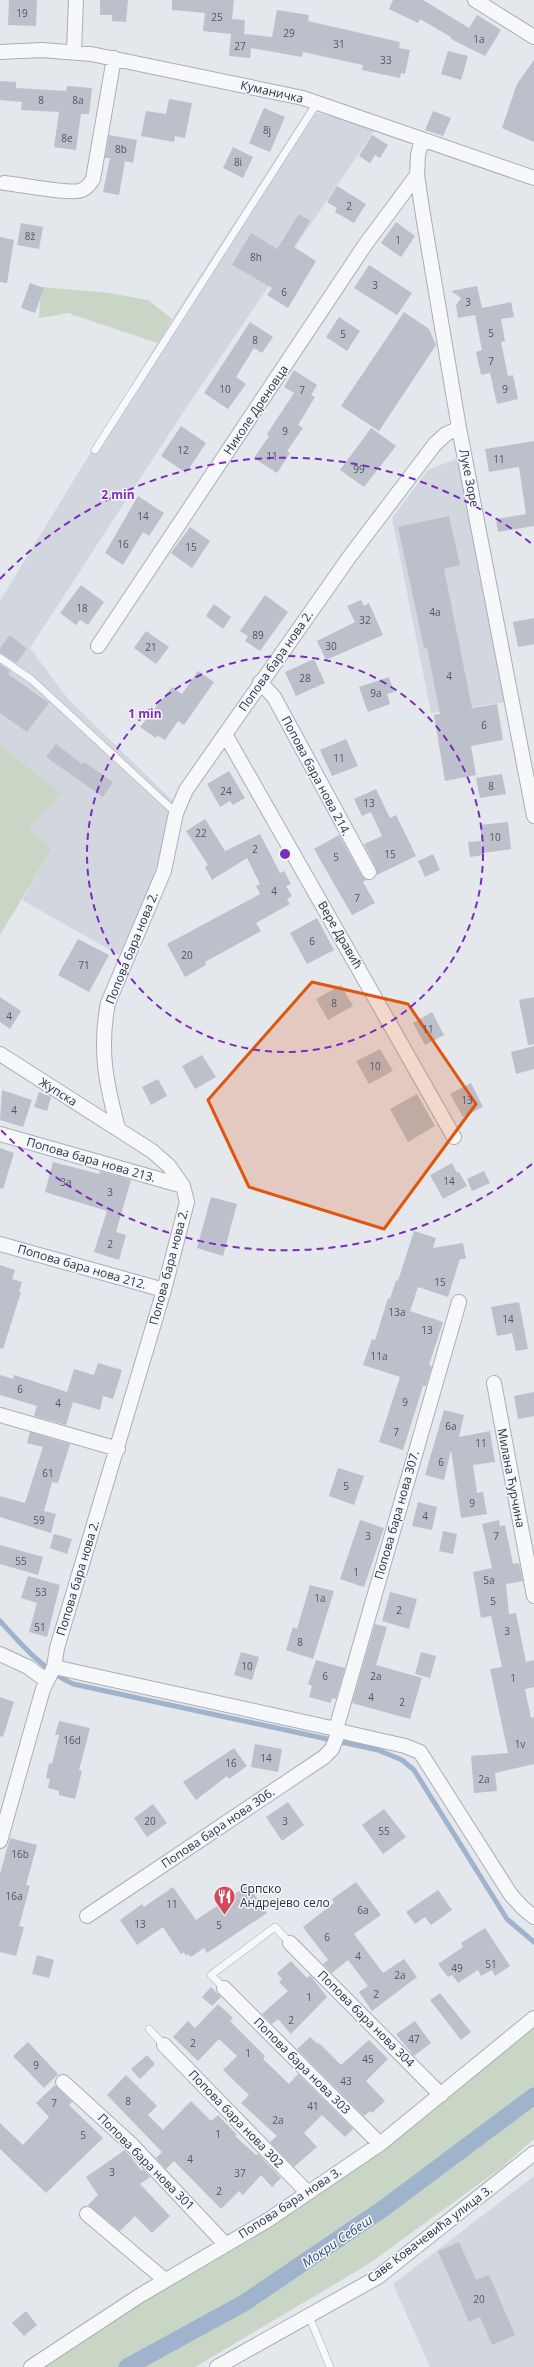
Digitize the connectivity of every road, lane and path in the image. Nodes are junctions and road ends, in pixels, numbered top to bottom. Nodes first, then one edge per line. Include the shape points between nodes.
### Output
1 (76, 0) edge
2 (475, 0) edge
3 (534, 37) edge
4 (74, 51) junction
5 (0, 52) edge
6 (114, 58) junction
7 (317, 103) junction
8 (422, 139) junction
9 (417, 175) junction
10 (534, 178) edge
11 (4, 183) dead end
12 (459, 428) junction
13 (95, 450) dead end
14 (98, 646) dead end
15 (0, 658) edge
16 (260, 682) junction
17 (225, 734) junction
18 (176, 812) junction
19 (534, 816) edge
20 (369, 872) dead end
21 (0, 1054) edge
22 (118, 1128) junction
23 (0, 1134) edge
24 (454, 1137) dead end
25 (183, 1186) junction
26 (0, 1244) edge
27 (164, 1290) junction
28 (459, 1302) dead end
29 (494, 1383) dead end
30 (0, 1415) edge
31 (118, 1449) junction
32 (534, 1596) edge
33 (0, 1654) edge
34 (51, 1674) junction
35 (338, 1731) junction
36 (4, 1815) edge
37 (0, 1841) edge
38 (87, 1916) dead end
39 (534, 1917) edge
40 (290, 1943) joint
41 (224, 1988) joint
42 (534, 2018) edge
43 (149, 2029) dead end
44 (164, 2045) joint
45 (63, 2082) dead end
46 (441, 2095) junction
47 (380, 2144) junction
48 (534, 2154) edge
49 (308, 2193) junction
50 (87, 2214) dead end
51 (226, 2245) junction
52 (165, 2280) junction
53 (309, 2316) junction
54 (31, 2367) edge
55 (217, 2367) edge
56 (330, 2367) edge

1 - 4 street
2 - 3 street
4 - 5 street, Куманичка
4 - 6 street, Куманичка
6 - 7 street, Куманичка
6 - 11 street via 93,179 89,186 81,191 70,192
7 - 8 street, Куманичка
7 - 13 lane
8 - 9 street, Луке Зоре
8 - 10 street, Куманичка
9 - 12 street, Луке Зоре
9 - 14 street, Николе Дреновца via 366,245
12 - 16 street, Попова бара нова 2. via 436,444 350,556
12 - 19 street, Луке Зоре
15 - 18 lane via 32,680
16 - 17 street, Попова бара нова 2.
16 - 20 street, Попова бара нова 214. via 274,697
17 - 18 street, Попова бара нова 2. via 186,790
17 - 24 street, Вере Дравић
18 - 22 street, Попова бара нова 2. via 164,871 108,1003 103,1053 106,1083
21 - 22 street, Жупска
22 - 25 street, Попова бара нова 2. via 169,1166
23 - 25 street, Попова бара нова 213.
25 - 27 street, Попова бара нова 2. via 187,1202
26 - 27 street, Попова бара нова 212.
27 - 31 street, Попова бара нова 2.
28 - 35 street, Попова бара нова 307.
29 - 32 street, Милана Ћурчина
30 - 31 street
31 - 34 street, Попова бара нова 2.
33 - 34 street
34 - 35 street
34 - 36 street, Попова бара нова 2. via 43,1689
35 - 38 street, Попова бара нова 306. via 332,1749 324,1757
35 - 39 street via 405,1746 420,1752 511,1895
36 - 37 street, Попова бара нова 2.
40 - 41 lane via 275,1927 211,1975
40 - 46 street, Попова бара нова 304
41 - 47 street, Попова бара нова 303
42 - 46 street, Попова бара нова 3.
43 - 44 lane
44 - 49 street, Попова бара нова 302
45 - 51 street, Попова бара нова 301 via 132,2145
46 - 47 street, Попова бара нова 3.
47 - 49 street, Попова бара нова 3.
48 - 53 street, Саве Ковачевића улица 3. via 378,2277
49 - 51 street, Попова бара нова 3.
50 - 52 street
51 - 52 street, Попова бара нова 3.
52 - 54 street, Попова бара нова 3.
53 - 55 street, Саве Ковачевића улица 3.
53 - 56 lane

